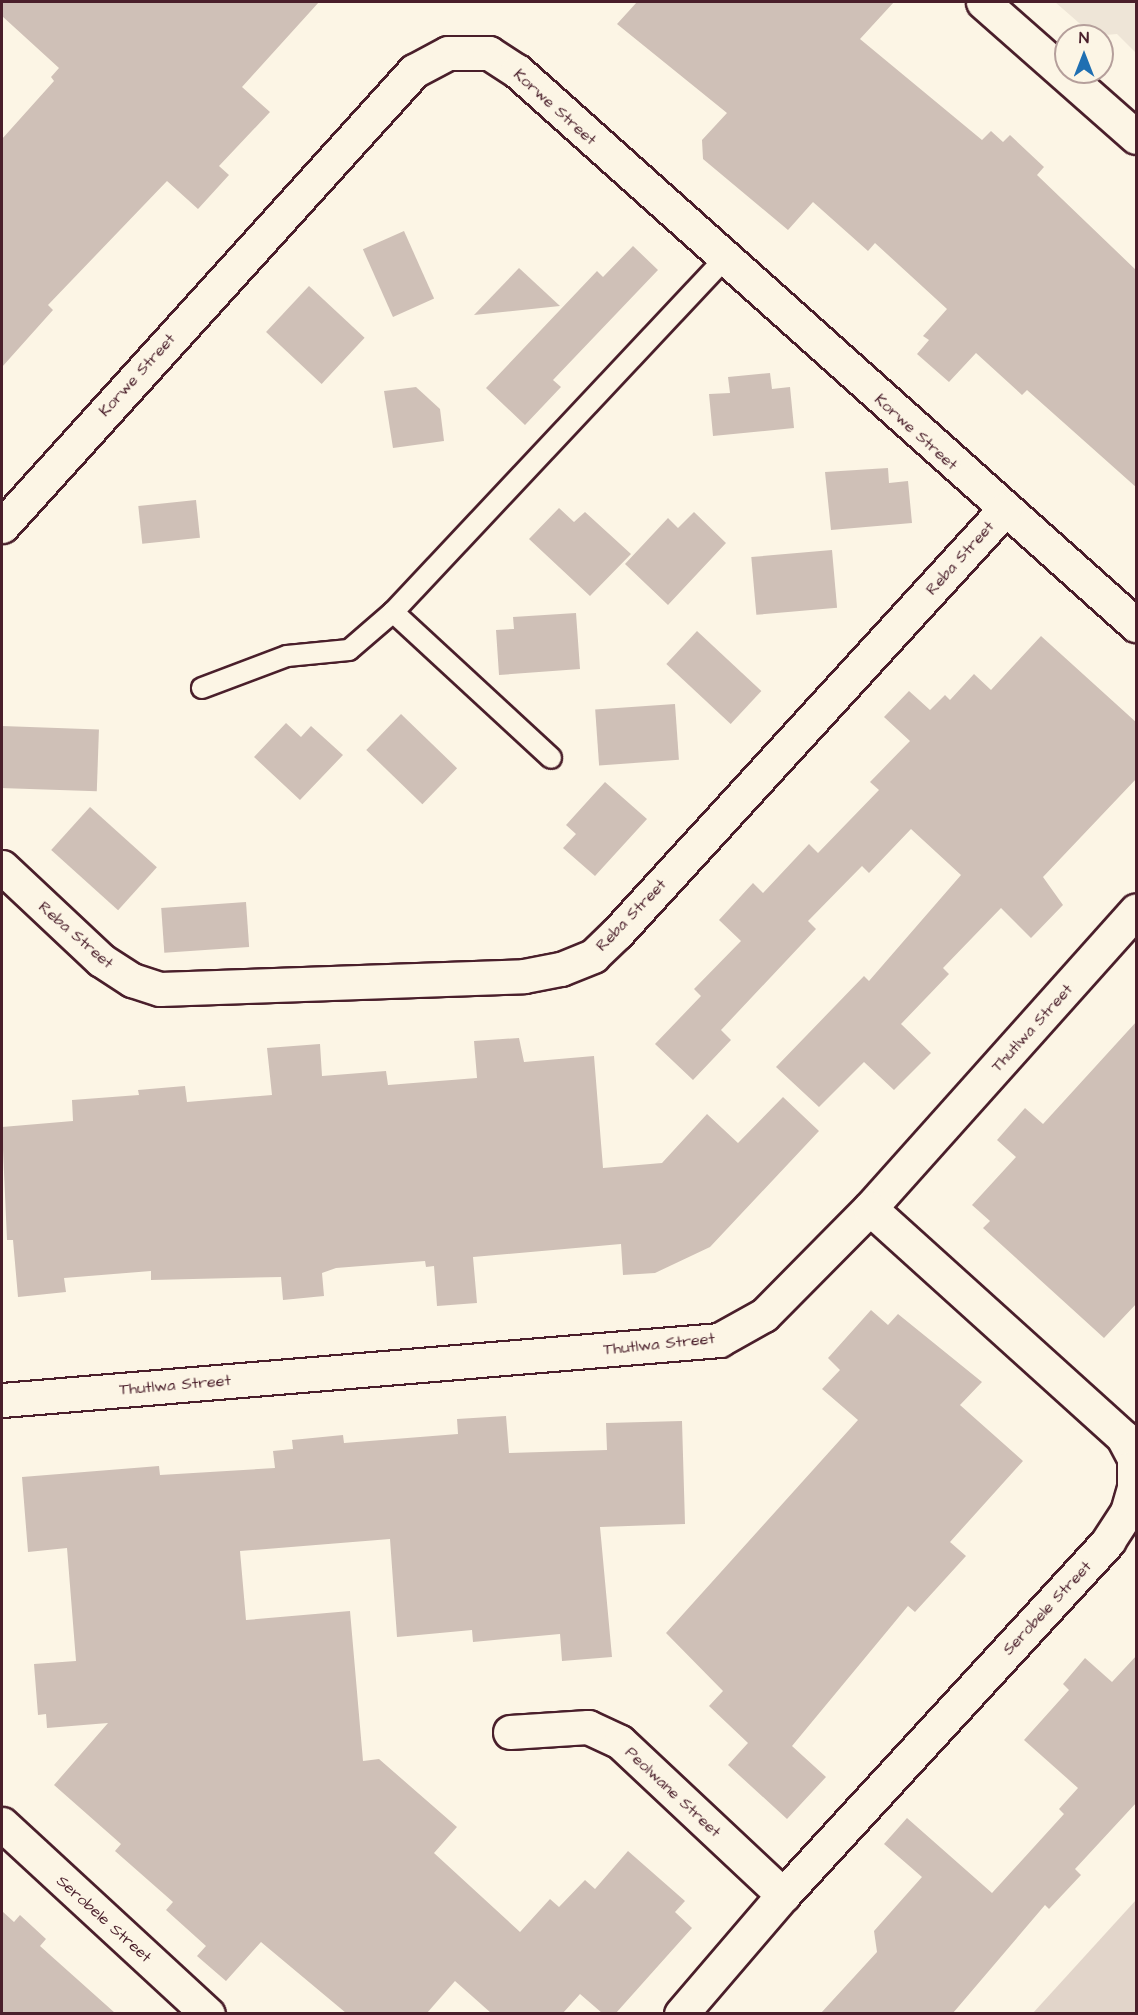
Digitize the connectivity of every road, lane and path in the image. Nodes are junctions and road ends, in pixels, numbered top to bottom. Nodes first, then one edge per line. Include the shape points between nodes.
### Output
1 (983, 2) edge
2 (1137, 137) edge
3 (724, 260) junction
4 (1004, 510) junction
5 (2, 526) edge
6 (393, 612) junction
7 (1137, 625) edge
8 (202, 688) dead end
9 (551, 758) dead end
10 (2, 867) edge
11 (1130, 932) edge
12 (870, 1208) junction
13 (2, 1400) edge
14 (510, 1732) dead end
15 (2, 1824) edge
16 (783, 1895) junction
17 (208, 2013) edge
18 (681, 2013) edge

1 - 2 street
3 - 4 street, Korwe Street
3 - 5 street, Korwe Street via 517,71 489,53 448,53 414,71 386,100
3 - 6 lane
4 - 7 street, Korwe Street
4 - 10 street, Reba Street via 617,933 593,956 561,969 524,976 160,989 132,980 101,960
6 - 8 lane via 349,650 287,656
6 - 9 lane
11 - 12 street, Thutlwa Street
12 - 13 street, Thutlwa Street via 764,1315 719,1340
12 - 16 street, Serobele Street via 1123,1437 1134,1458 1134,1487 1127,1512 1108,1541
14 - 16 street, Peolwane Street via 588,1727 620,1742
15 - 17 street, Serobele Street
16 - 18 street, Serobele Street

